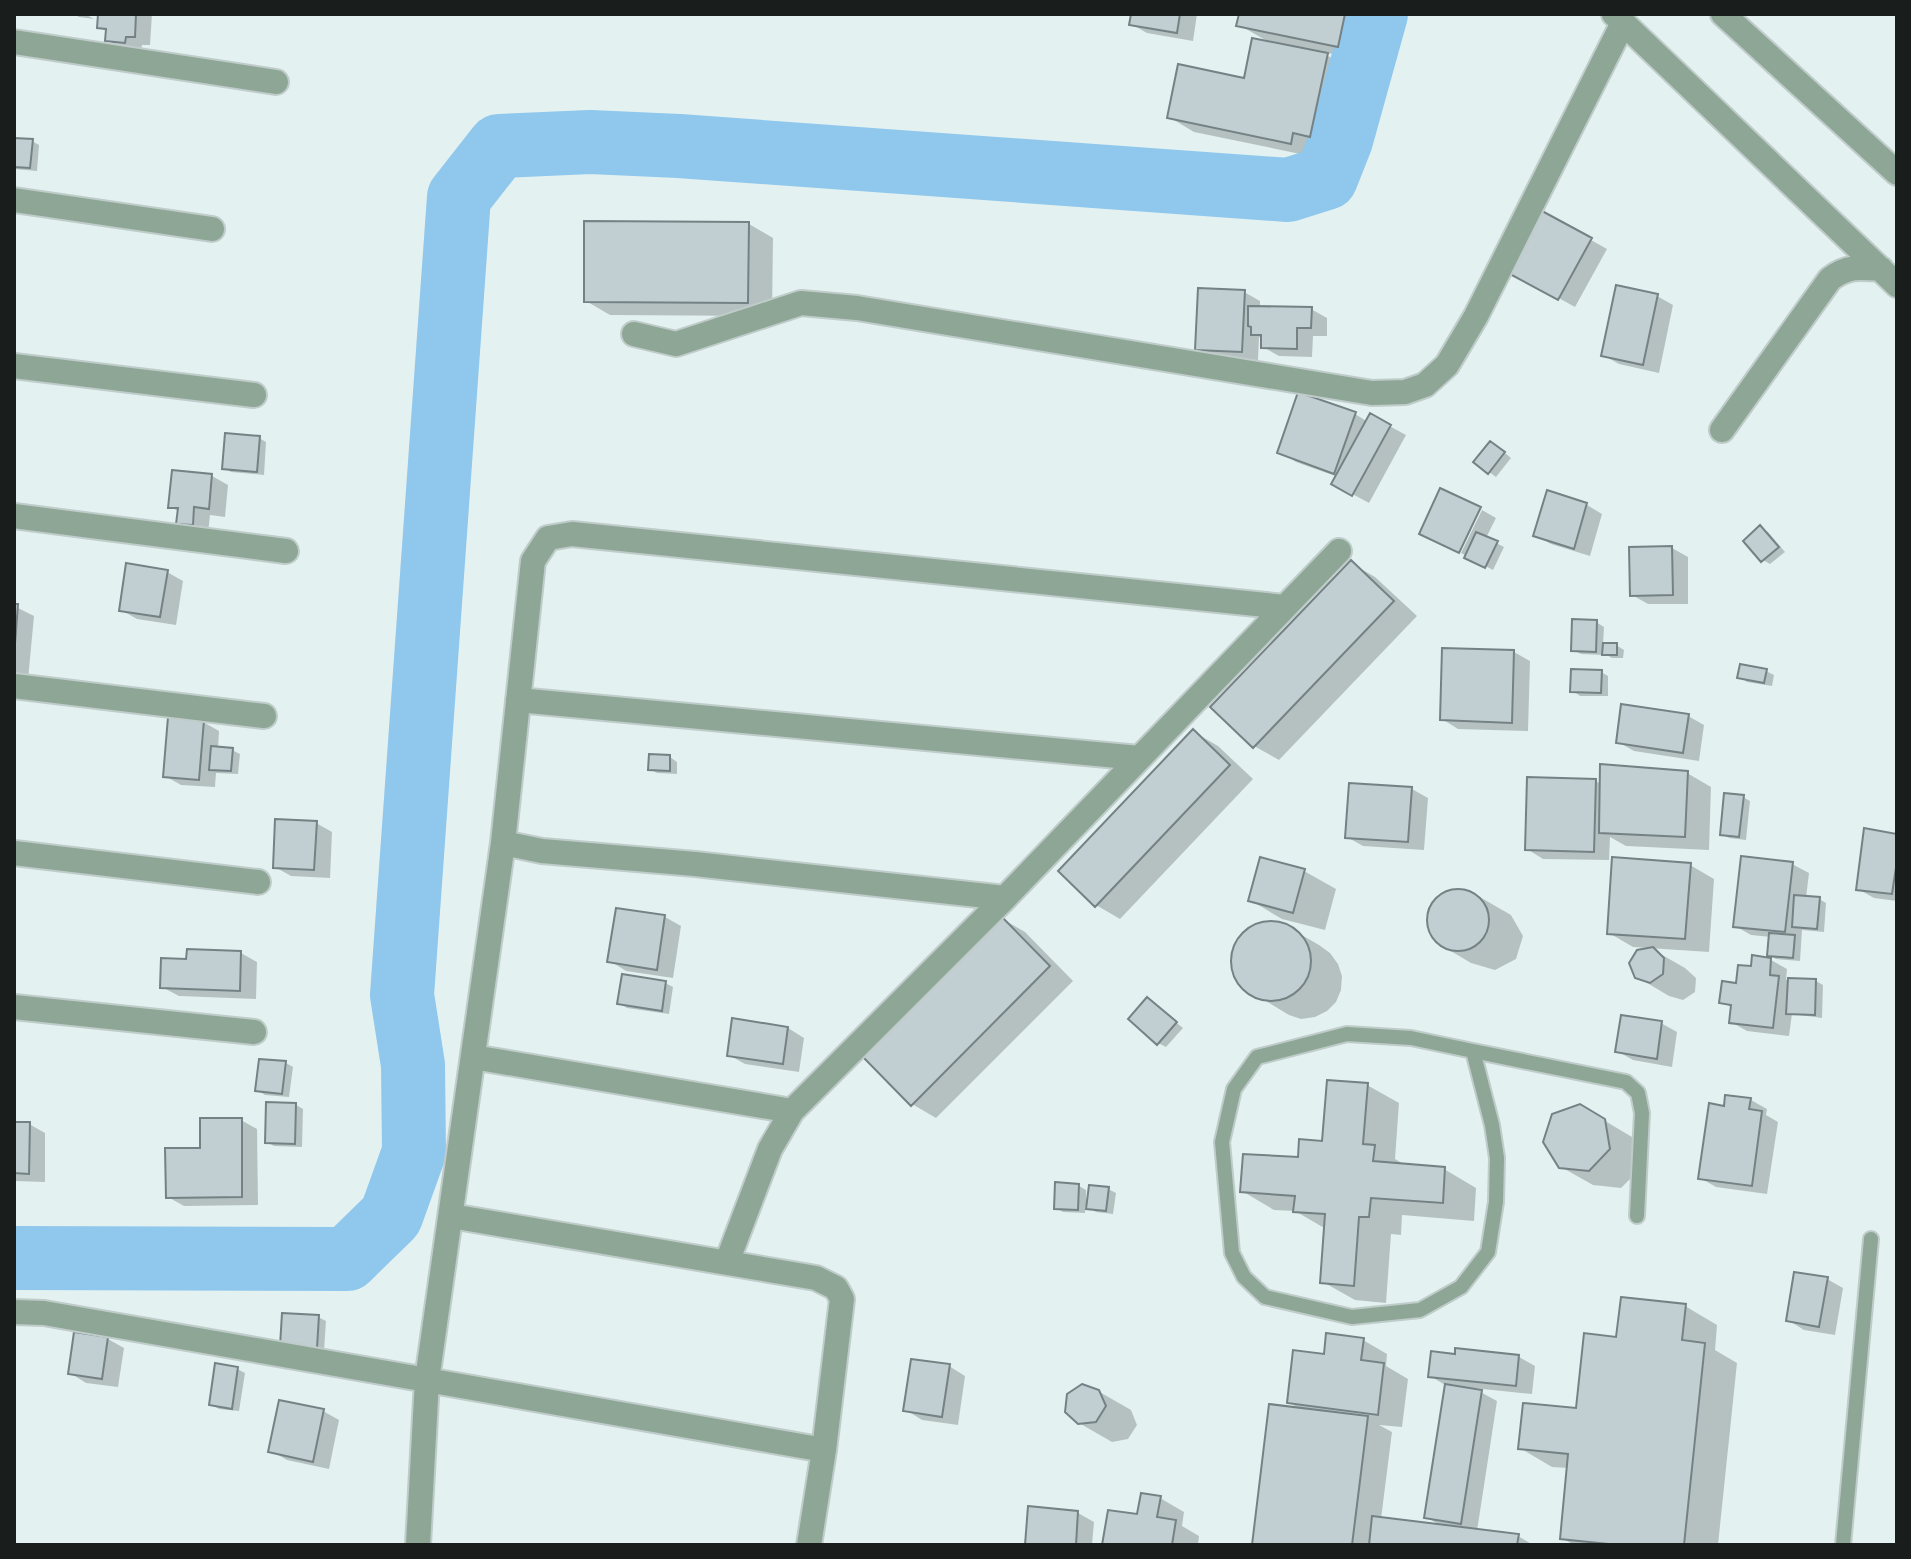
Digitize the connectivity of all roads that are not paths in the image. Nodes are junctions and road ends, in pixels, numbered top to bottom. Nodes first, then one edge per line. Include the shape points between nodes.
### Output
1 (1723, 14) edge
2 (1619, 18) edge
3 (14, 42) edge
4 (276, 82) dead end
5 (1897, 173) edge
6 (14, 200) edge
7 (212, 229) dead end
8 (1889, 277) edge
9 (634, 334) dead end
10 (14, 366) edge
11 (254, 395) dead end
12 (1722, 430) dead end
13 (14, 516) edge
14 (286, 551) dead end
15 (1339, 551) dead end
16 (1285, 607) junction
17 (14, 686) edge
18 (518, 700) junction
19 (264, 716) dead end
20 (1139, 758) junction
21 (503, 843) junction
22 (14, 853) edge
23 (258, 882) dead end
24 (1005, 898) junction
25 (14, 1007) edge
26 (254, 1032) dead end
27 (1473, 1051) junction
28 (473, 1057) junction
29 (792, 1111) junction
30 (451, 1216) junction
31 (1637, 1216) dead end
32 (1871, 1239) dead end
33 (727, 1262) junction
34 (14, 1312) edge
35 (427, 1380) junction
36 (824, 1450) junction
37 (418, 1545) edge
38 (809, 1545) edge
39 (1843, 1545) edge

1 - 5 street
2 - 8 street
2 - 9 street via 1476,316 1447,365 1425,385 1405,392 1372,393 801,303 676,344
3 - 4 street
6 - 7 street
8 - 12 street via 1856,266 1830,279
10 - 11 street
13 - 14 street
15 - 16 street
16 - 18 street via 572,534 548,538 533,561
16 - 20 street
17 - 19 street
18 - 20 street
18 - 21 street
20 - 24 street
21 - 24 street
21 - 28 street
22 - 23 street
24 - 29 street
25 - 26 street
27 - 27 lane via 1411,1038 1347,1034 1257,1057 1234,1089 1222,1142 1232,1253 1244,1277 1265,1297 1352,1317 1420,1310 1461,1287 1488,1252 1496,1202 1497,1158
27 - 31 lane via 1626,1082 1638,1093 1642,1113
28 - 29 street
28 - 30 street
29 - 33 street via 770,1149
30 - 33 street
30 - 35 street
32 - 39 lane
33 - 36 street via 816,1278 836,1288 842,1299
34 - 35 street
35 - 36 street
35 - 37 street
36 - 38 street

